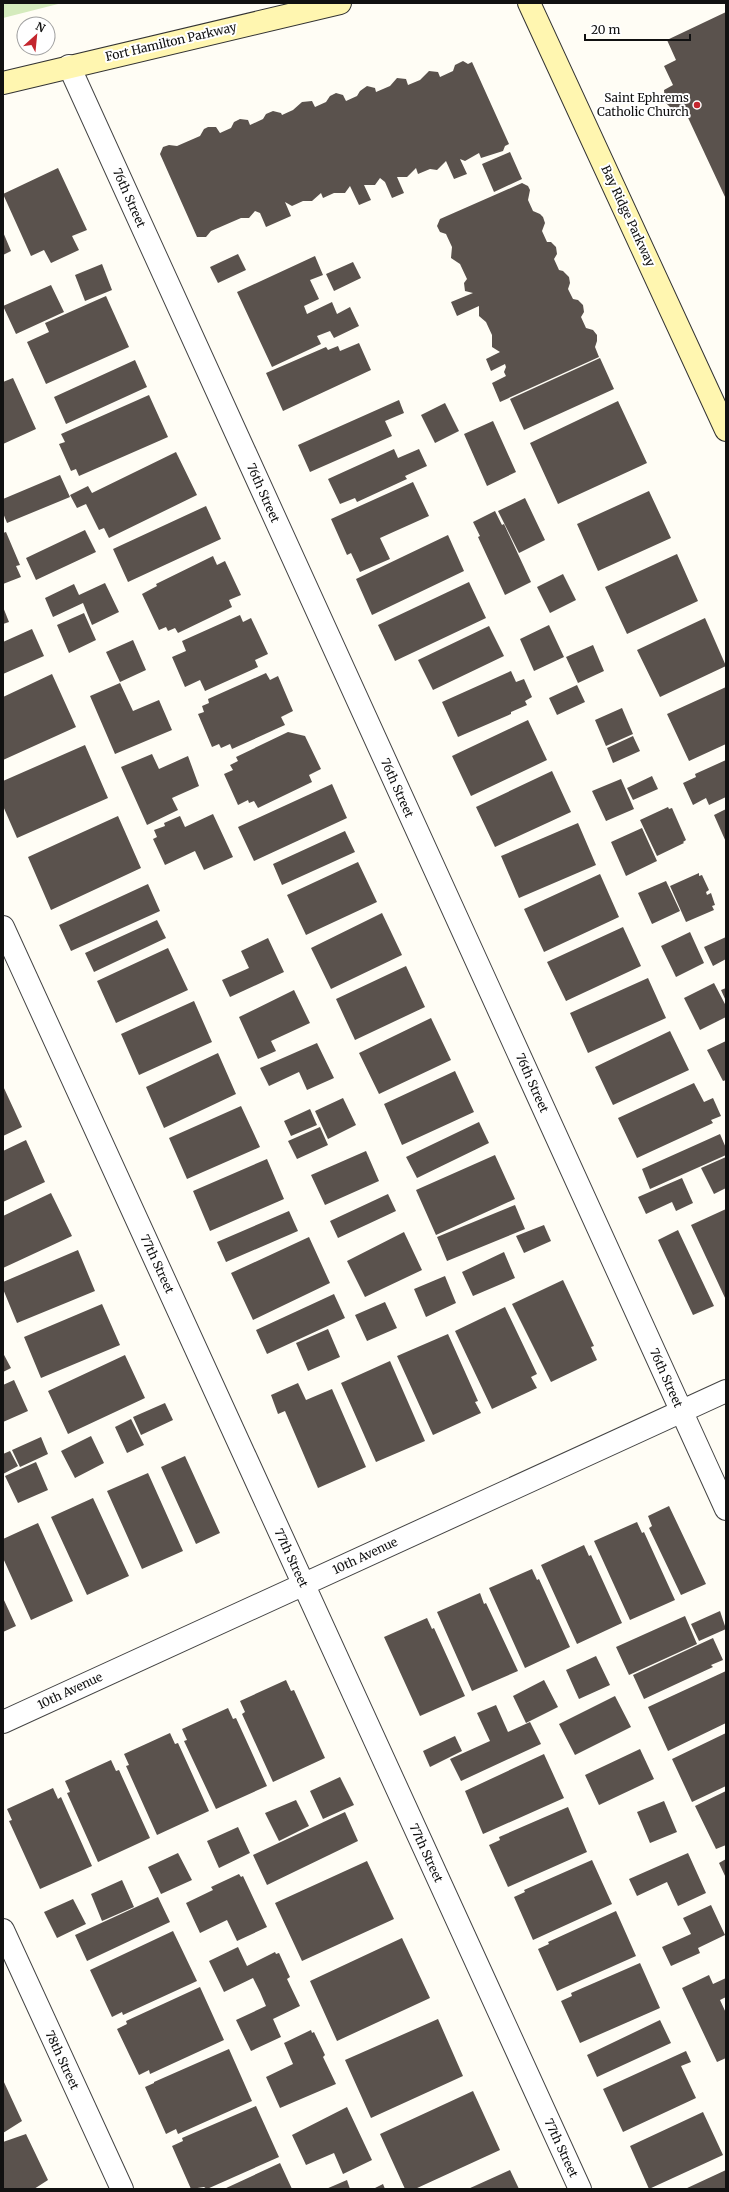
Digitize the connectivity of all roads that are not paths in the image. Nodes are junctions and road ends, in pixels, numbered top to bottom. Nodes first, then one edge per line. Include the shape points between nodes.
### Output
1 (340, 3) edge
2 (530, 3) edge
3 (69, 66) junction
4 (3, 83) edge
5 (726, 430) edge
6 (3, 927) edge
7 (726, 1390) edge
8 (681, 1411) junction
9 (726, 1509) edge
10 (303, 1585) junction
11 (3, 1722) edge
12 (3, 1930) edge
13 (122, 2189) edge
14 (580, 2189) edge

1 - 3 main road, Fort Hamilton Parkway
2 - 5 main road, Bay Ridge Parkway
3 - 4 main road, Fort Hamilton Parkway
3 - 8 street, 76th Street
6 - 10 street, 77th Street
7 - 8 street, 10th Avenue
8 - 9 street, 76th Street
8 - 10 street, 10th Avenue
10 - 11 street, 10th Avenue
10 - 14 street, 77th Street
12 - 13 street, 78th Street

